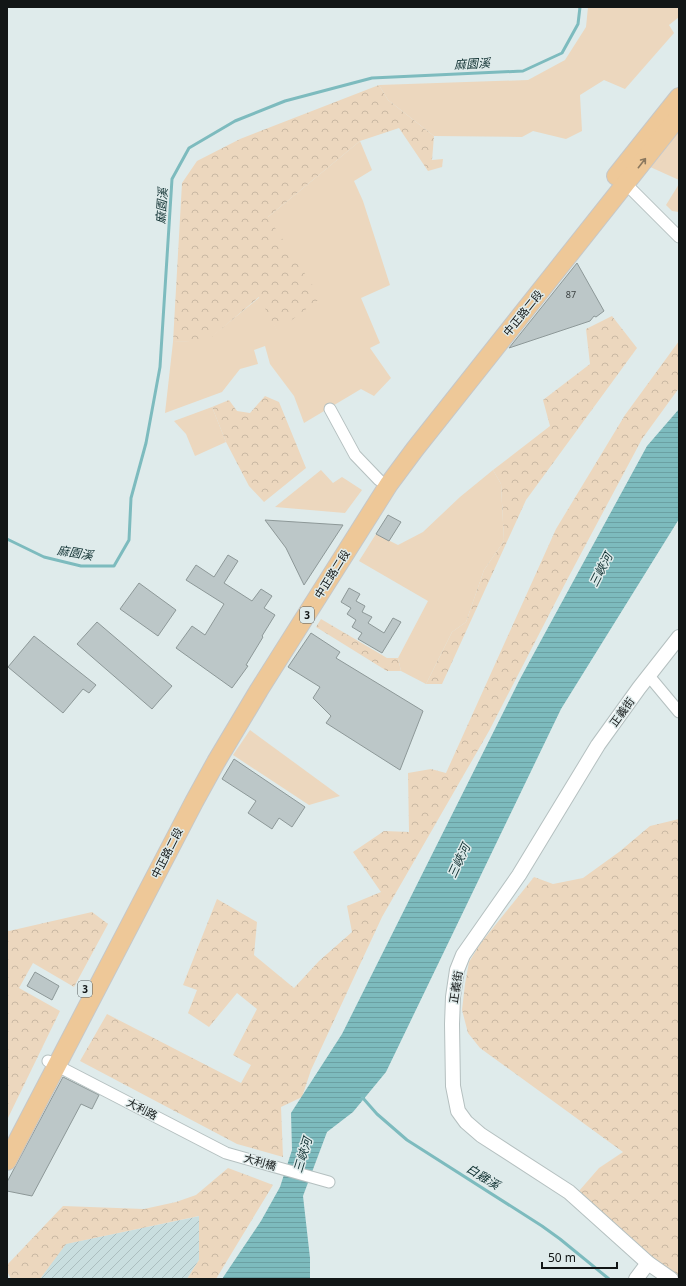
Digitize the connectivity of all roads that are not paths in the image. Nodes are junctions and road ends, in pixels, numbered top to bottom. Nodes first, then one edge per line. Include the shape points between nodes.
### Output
1 (679, 97) edge
2 (679, 116) edge
3 (626, 184) junction
4 (679, 237) edge
5 (330, 409) dead end
6 (379, 480) junction
7 (679, 637) edge
8 (649, 676) junction
9 (679, 712) edge
10 (53, 1063) junction
11 (7, 1138) edge
12 (237, 1156) joint
13 (7, 1161) edge
14 (329, 1182) dead end
15 (648, 1263) junction
16 (636, 1279) edge
17 (671, 1279) edge

1 - 6 main road, 中正路二段 / 3 via 414,432
3 -> 2 main road, 中正路二段 / 3
3 - 4 street
3 - 10 main road, 中正路二段 / 3 via 385,490 213,769
5 - 6 street via 356,455
6 - 10 main road, 中正路二段 / 3 via 207,756 121,918
7 - 8 street, 正義街
8 - 9 street
8 - 15 street, 正義街 via 598,745 519,875 463,955 457,970 452,1024 452,1086 458,1111 466,1122 481,1135 569,1192
10 - 11 main road, 中正路二段 / 3
10 - 12 street, 大利路 via 226,1153
10 - 13 main road, 中正路二段 / 3
12 - 14 street, 大利橋
15 - 16 street
15 - 17 street, 正義街

